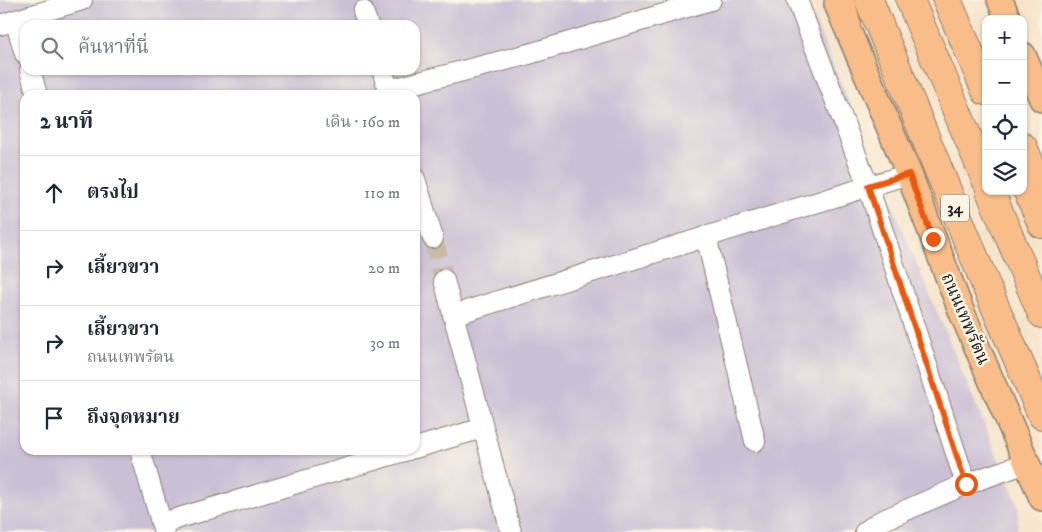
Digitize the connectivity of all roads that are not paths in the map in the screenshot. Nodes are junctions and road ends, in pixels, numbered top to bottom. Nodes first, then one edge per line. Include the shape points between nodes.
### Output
1 (82, 0) edge
2 (710, 0) edge
3 (797, 0) edge
4 (869, 0) edge
5 (910, 0) edge
6 (947, 0) edge
7 (960, 0) edge
8 (1000, 0) edge
9 (840, 7) edge
10 (1006, 15) edge
11 (8, 22) edge
12 (20, 45) edge
13 (982, 50) edge
14 (1025, 60) edge
15 (31, 75) edge
16 (384, 75) edge
17 (982, 82) edge
18 (36, 90) edge
19 (388, 90) edge
20 (400, 90) edge
21 (1042, 99) edge
22 (1024, 150) edge
23 (982, 171) edge
24 (909, 174) junction
25 (868, 186) junction
26 (1027, 189) edge
27 (1042, 190) edge
28 (992, 195) edge
29 (420, 214) edge
30 (1042, 224) edge
31 (706, 236) junction
32 (433, 238) tunnel mouth
33 (444, 280) tunnel mouth
34 (1042, 314) edge
35 (453, 315) junction
36 (1042, 415) edge
37 (483, 428) junction
38 (755, 441) dead end
39 (420, 447) edge
40 (141, 455) edge
41 (392, 455) edge
42 (1027, 463) junction
43 (966, 484) junction
44 (1042, 498) edge
45 (163, 528) edge
46 (511, 532) edge
47 (865, 532) edge

1 - 11 lane
2 - 20 lane
3 - 25 lane
4 - 36 highway, ถนนเทพรัตน / 34
5 - 23 highway
6 - 17 highway
7 - 13 highway
8 - 10 main road
9 - 24 main road, ถนนเทพรัตน / 34
11 - 12 lane
14 - 21 main road
15 - 18 lane
16 - 19 lane
22 - 27 highway
24 - 25 lane
24 - 42 main road, ถนนเทพรัตน / 34 via 960,308
25 - 31 lane
25 - 43 lane
26 - 30 highway
28 - 34 highway
29 - 32 lane
31 - 35 lane
31 - 38 lane
33 - 35 lane
35 - 37 lane
37 - 39 lane
37 - 46 lane
40 - 45 lane
41 - 45 lane
42 - 43 lane
42 - 44 main road, ถนนเทพรัตน / 34
43 - 47 lane via 879,522

